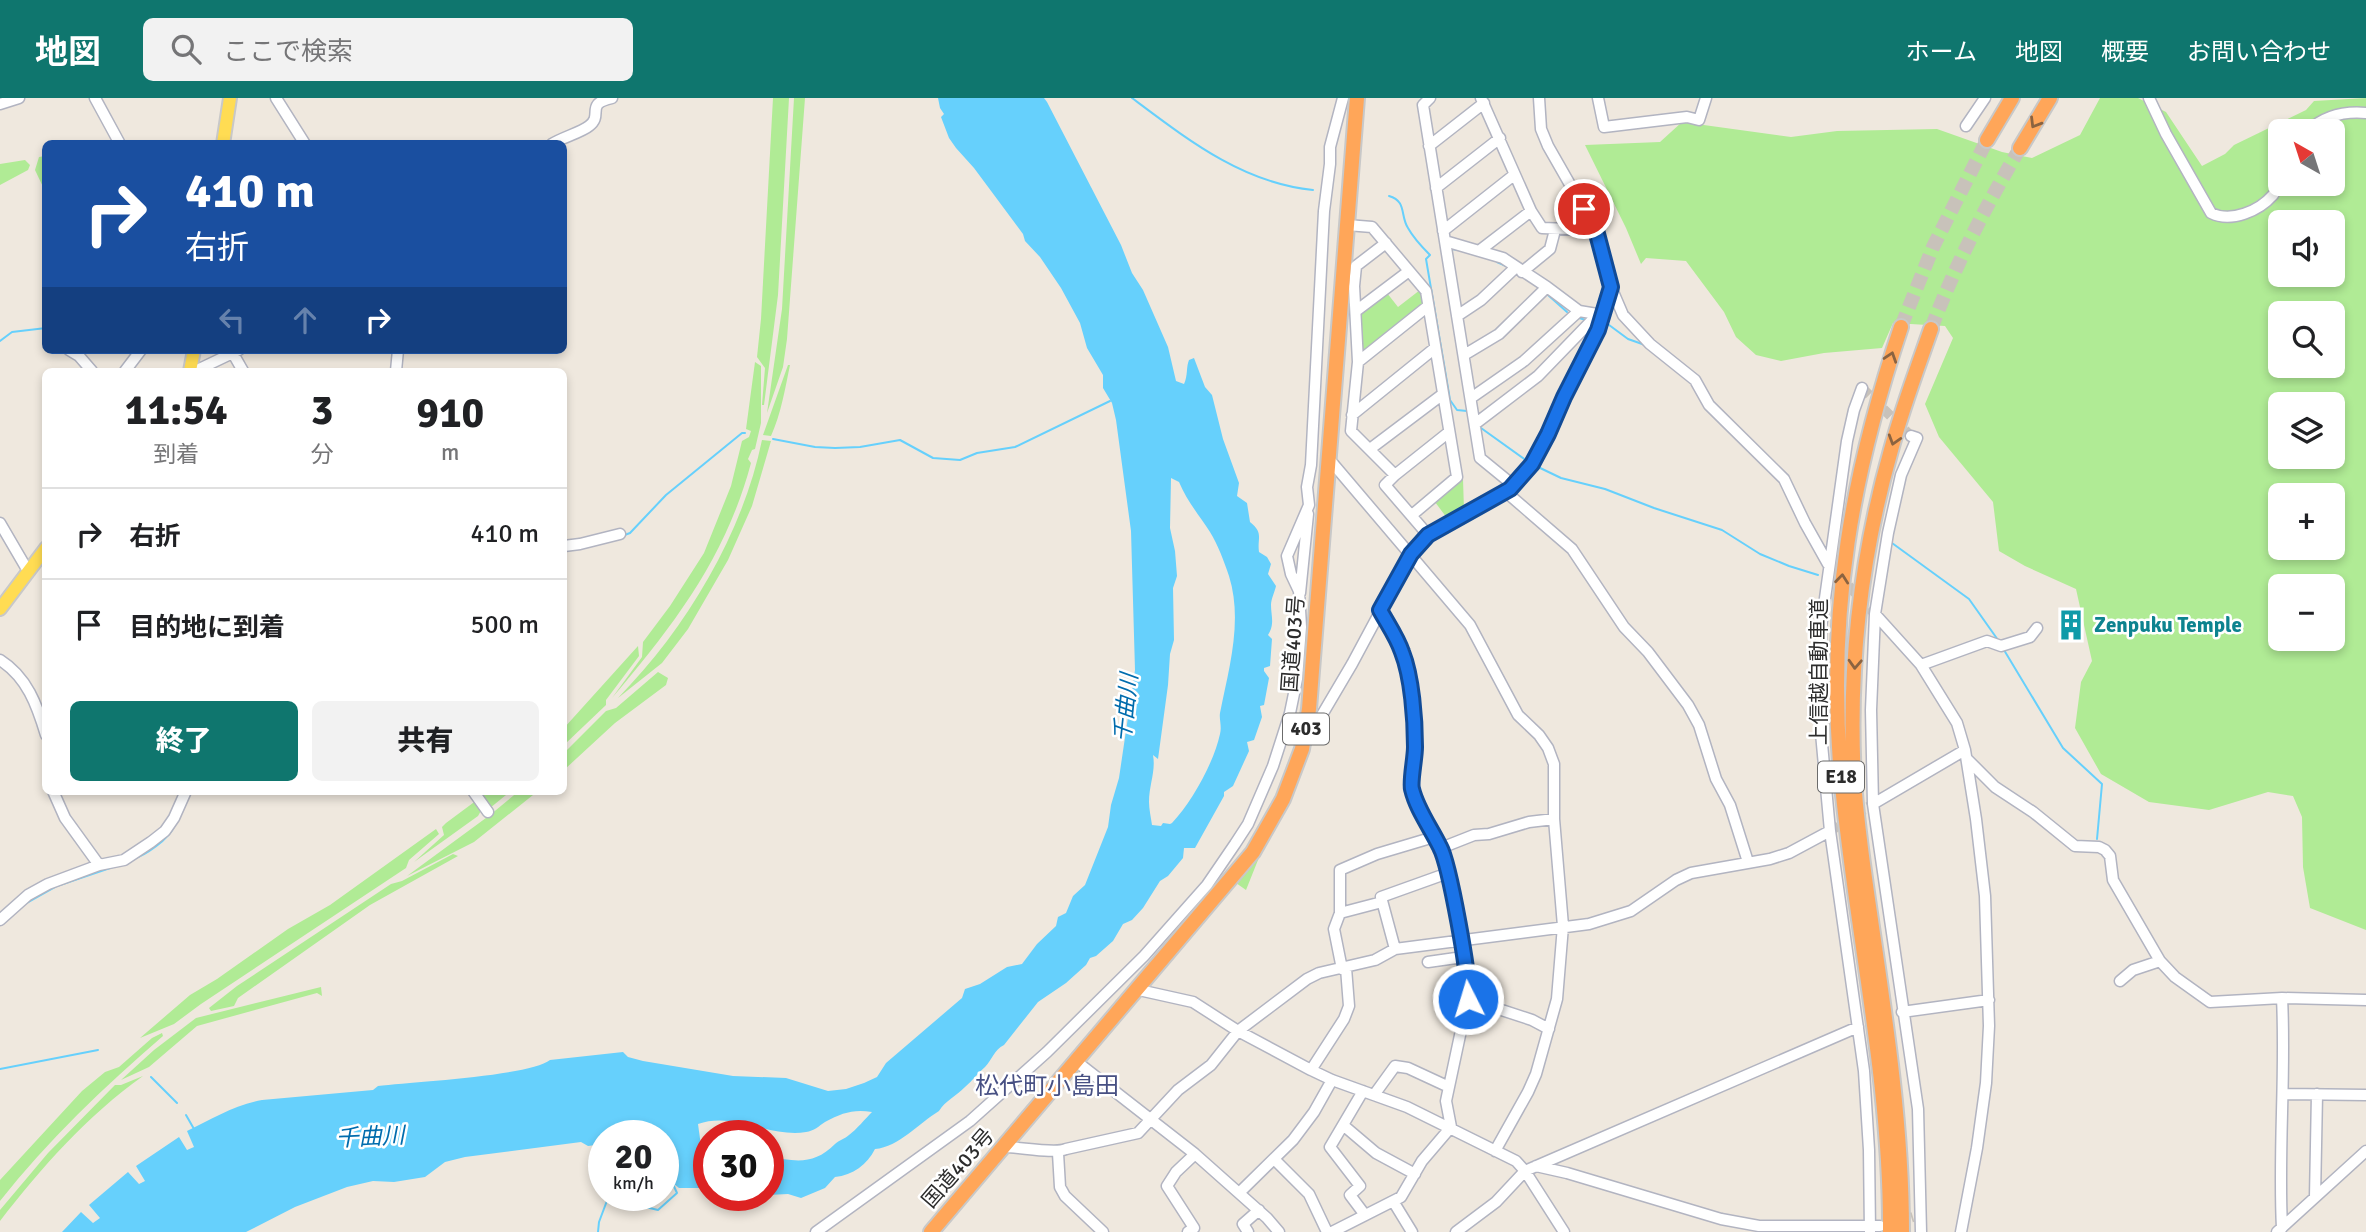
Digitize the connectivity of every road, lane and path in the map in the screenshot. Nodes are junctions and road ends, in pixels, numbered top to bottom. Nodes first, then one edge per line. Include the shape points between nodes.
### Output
1 (19, 98) edge
2 (95, 98) edge
3 (230, 98) edge
4 (276, 98) edge
5 (612, 98) edge
6 (1343, 98) edge
7 (1357, 98) edge
8 (1430, 98) edge
9 (1539, 98) edge
10 (1598, 98) edge
11 (1706, 98) edge
12 (1985, 98) edge
13 (2012, 98) edge
14 (2050, 98) edge
15 (2149, 98) edge
16 (1483, 101) edge
17 (0, 104) edge
18 (2366, 113) edge
19 (2323, 119) edge
20 (1966, 125) dead end
21 (1500, 138) junction
22 (118, 140) edge
23 (224, 140) edge
24 (302, 140) edge
25 (560, 140) edge
26 (1987, 140) tunnel mouth
27 (1429, 146) junction
28 (2020, 148) tunnel mouth
29 (1514, 175) junction
30 (1436, 188) junction
31 (2272, 196) edge
32 (1531, 211) junction
33 (1347, 225) junction
34 (1555, 230) junction
35 (1596, 230) junction
36 (1444, 236) junction
37 (1386, 243) junction
38 (1479, 251) junction
39 (1519, 270) junction
40 (1409, 271) junction
41 (1548, 287) junction
42 (1611, 287) junction
43 (1429, 306) junction
44 (1356, 310) junction
45 (1578, 312) junction
46 (1601, 315) junction
47 (1457, 316) junction
48 (1901, 327) tunnel mouth
49 (1931, 329) tunnel mouth
50 (1435, 348) junction
51 (76, 354) edge
52 (138, 354) edge
53 (228, 354) edge
54 (1464, 355) junction
55 (1358, 362) junction
56 (89, 368) edge
57 (127, 368) edge
58 (201, 368) edge
59 (1862, 387) dead end
60 (1443, 394) junction
61 (1471, 397) junction
62 (1352, 415) junction
63 (1475, 424) junction
64 (1449, 432) junction
65 (1912, 436) dead end
66 (1370, 449) junction
67 (1329, 458) junction
68 (1395, 475) junction
69 (1509, 488) junction
70 (1309, 505) junction
71 (1412, 515) junction
72 (0, 523) edge
73 (620, 534) dead end
74 (1428, 535) junction
75 (567, 546) edge
76 (42, 553) edge
77 (1411, 554) junction
78 (1828, 564) junction
79 (28, 570) junction
80 (1299, 599) junction
81 (1317, 607) junction
82 (0, 609) edge
83 (1380, 610) junction
84 (1875, 614) junction
85 (2036, 628) dead end
86 (0, 660) edge
87 (1921, 665) junction
88 (42, 724) edge
89 (1302, 749) junction
90 (1966, 754) junction
91 (54, 795) edge
92 (184, 795) edge
93 (476, 795) edge
94 (1873, 804) junction
95 (488, 812) dead end
96 (1554, 820) junction
97 (1830, 831) junction
98 (1434, 837) junction
99 (1441, 848) junction
100 (1748, 862) junction
101 (99, 865) junction
102 (1448, 873) junction
103 (1382, 902) junction
104 (1340, 913) junction
105 (0, 920) edge
106 (1563, 926) junction
107 (1461, 939) junction
108 (1395, 948) junction
109 (1463, 957) junction
110 (2160, 961) junction
111 (1428, 962) dead end
112 (1344, 968) junction
113 (2120, 981) dead end
114 (1139, 990) junction
115 (2282, 998) junction
116 (1468, 999) junction
117 (1989, 1000) junction
118 (2366, 1000) edge
119 (1902, 1012) junction
120 (1858, 1027) junction
121 (1549, 1029) junction
122 (1238, 1031) junction
123 (1077, 1062) junction
124 (1311, 1070) junction
125 (1332, 1080) junction
126 (1449, 1087) junction
127 (1363, 1091) junction
128 (2283, 1094) junction
129 (2317, 1094) junction
130 (1374, 1095) junction
131 (2366, 1095) edge
132 (1151, 1119) junction
133 (1343, 1125) junction
134 (1451, 1127) junction
135 (1005, 1147) junction
136 (1495, 1151) junction
137 (2366, 1151) edge
138 (1058, 1153) junction
139 (1195, 1154) junction
140 (1273, 1159) junction
141 (1530, 1168) junction
142 (1415, 1174) junction
143 (1240, 1192) junction
144 (2315, 1197) junction
145 (1393, 1201) junction
146 (1259, 1210) junction
147 (1364, 1215) junction
148 (1877, 1229) edge
149 (2279, 1230) edge
150 (1193, 1231) edge
151 (816, 1232) edge
152 (931, 1232) edge
153 (1103, 1232) edge
154 (1248, 1232) edge
155 (1279, 1232) edge
156 (1330, 1232) edge
157 (1412, 1232) edge
158 (1457, 1232) edge
159 (1564, 1232) edge
160 (1902, 1232) edge
161 (1921, 1232) edge
162 (1961, 1232) edge

1 - 17 street
2 - 22 street
3 - 23 main road
4 - 24 street
5 - 25 street via 600,100 590,126
6 - 70 street via 1330,147 1324,211
7 - 33 highway, 国道403号 / 403
8 - 27 street via 1423,105
9 - 35 street via 1541,129 1548,146
10 - 11 street via 1604,127 1687,117 1699,120
12 - 20 street
13 - 26 highway
14 -> 28 highway
15 - 31 street via 2211,213 2233,217 2254,210
16 - 21 street
16 - 27 street
18 - 19 street
21 - 29 street
21 - 30 street
27 - 30 street
29 - 32 street
29 - 36 street
30 - 36 street
32 - 34 street via 1542,228
32 - 38 street
33 - 37 street via 1372,228
33 - 67 highway, 国道403号 / 403
34 - 35 street
34 - 39 street via 1550,249
35 - 42 street
36 - 38 street
36 - 47 street
37 - 40 street
37 - 44 street via 1356,266
38 - 39 street via 1503,258
39 - 41 street
39 - 47 street
40 - 43 street via 1426,291
40 - 44 street
41 - 45 street
41 - 54 street via 1499,334
42 - 46 street
42 - 78 street via 1633,327 1695,380 1709,405 1784,478
43 - 50 street
43 - 55 street
44 - 55 street
45 - 46 street
45 - 61 street via 1524,362
46 - 63 street via 1538,376
46 - 69 street via 1598,330 1532,464
47 - 54 street
148 -> 48 highway, 上信越自動車道 / E18 via 1887,1144 1844,802 1837,661 1854,497
49 -> 160 highway, 上信越自動車道 / E18 via 1891,450 1875,516 1854,670 1857,811 1893,1079
50 - 60 street
50 - 62 street
51 - 56 street
52 - 57 street
53 - 58 street
54 - 61 street
55 - 62 street
59 - 78 street via 1847,441
60 - 64 street
60 - 66 street
61 - 63 street
62 - 66 street via 1351,430
63 - 69 street via 1480,458
64 - 68 street
64 - 71 street via 1457,477
65 - 84 street via 1917,438 1901,475
66 - 68 street
67 - 77 street
67 - 81 highway, 国道403号 / 403
68 - 71 street via 1385,485
69 - 74 street
69 - 100 street via 1572,549 1624,627 1688,705 1730,805
70 - 80 street
70 - 80 street via 1287,556
71 - 74 street
72 - 79 street
73 - 75 street
74 - 77 street
76 - 79 main road
77 - 83 street
77 - 96 street via 1469,625 1518,715 1548,748 1554,764
78 - 97 street via 1821,627 1821,733
79 - 82 main road
80 - 81 street
80 - 151 street via 1297,679 1283,739 1248,824 1207,885 1144,956 1028,1070 970,1121
81 - 89 highway, 国道403号 / 403
83 - 89 street
83 - 98 street via 1403,652 1414,730 1411,786
84 - 87 street
84 - 94 street
85 - 87 street via 2030,637 2001,646 1987,641
86 - 88 street via 29,689
87 - 90 street via 1957,723
89 - 114 highway, 国道403号 / 403 via 1283,799 1253,852
90 - 94 street
90 - 110 street via 1995,787 2076,846 2105,850 2113,880
90 - 117 street via 1985,896
91 - 101 street
92 - 101 street via 165,831 124,860
93 - 95 street
94 - 119 street
96 - 99 street via 1474,835
96 - 106 street
97 - 100 street via 1789,853
97 - 120 street
98 - 99 street
98 - 104 street via 1340,870
99 - 102 street
100 - 106 street via 1691,873 1614,918
101 - 105 street via 28,895
102 - 103 street via 1381,897
102 - 107 street
103 - 104 street
103 - 108 street
104 - 112 street via 1334,938
106 - 107 street
106 - 121 street via 1557,999
107 - 108 street
107 - 109 street
108 - 112 street via 1375,960
109 - 111 street
109 - 116 street
110 - 113 street via 2133,970
110 - 115 street via 2210,1002
112 - 122 street via 1307,979
112 - 124 street via 1349,1006
114 - 122 street via 1193,1002
114 - 123 highway, 国道403号 / 403
115 - 118 street
115 - 128 street
116 - 121 street
116 - 126 street
117 - 119 street
117 - 162 street via 1986,1083
119 - 161 street via 1918,1109
120 - 141 street
120 - 148 street
121 - 136 street via 1528,1092
122 - 124 street
122 - 132 street via 1211,1065
123 - 132 street
123 - 135 highway, 国道403号 / 403
124 - 125 street
125 - 127 street
125 - 140 street via 1314,1112
126 - 130 street via 1395,1066
126 - 134 street via 1446,1101
127 - 130 street
127 - 133 street
128 - 129 street
128 - 149 street
129 - 131 street
129 - 144 street
130 - 134 street
132 - 138 street via 1138,1133
132 - 139 street
133 - 142 street via 1376,1153
133 - 147 street via 1330,1147 1360,1186 1350,1195
134 - 136 street
134 - 142 street
135 - 138 street
135 - 152 highway, 国道403号 / 403
136 - 141 street
137 - 144 street
138 - 153 street via 1065,1196
139 - 143 street
139 - 150 street via 1167,1186
140 - 143 street
140 - 156 street via 1309,1194
141 - 148 street via 1567,1173 1759,1226
141 - 158 street
141 - 159 street
142 - 145 street via 1401,1197
143 - 146 street
144 - 149 street
145 - 147 street
145 - 157 street
146 - 154 street via 1242,1224
146 - 155 street
147 - 156 street

